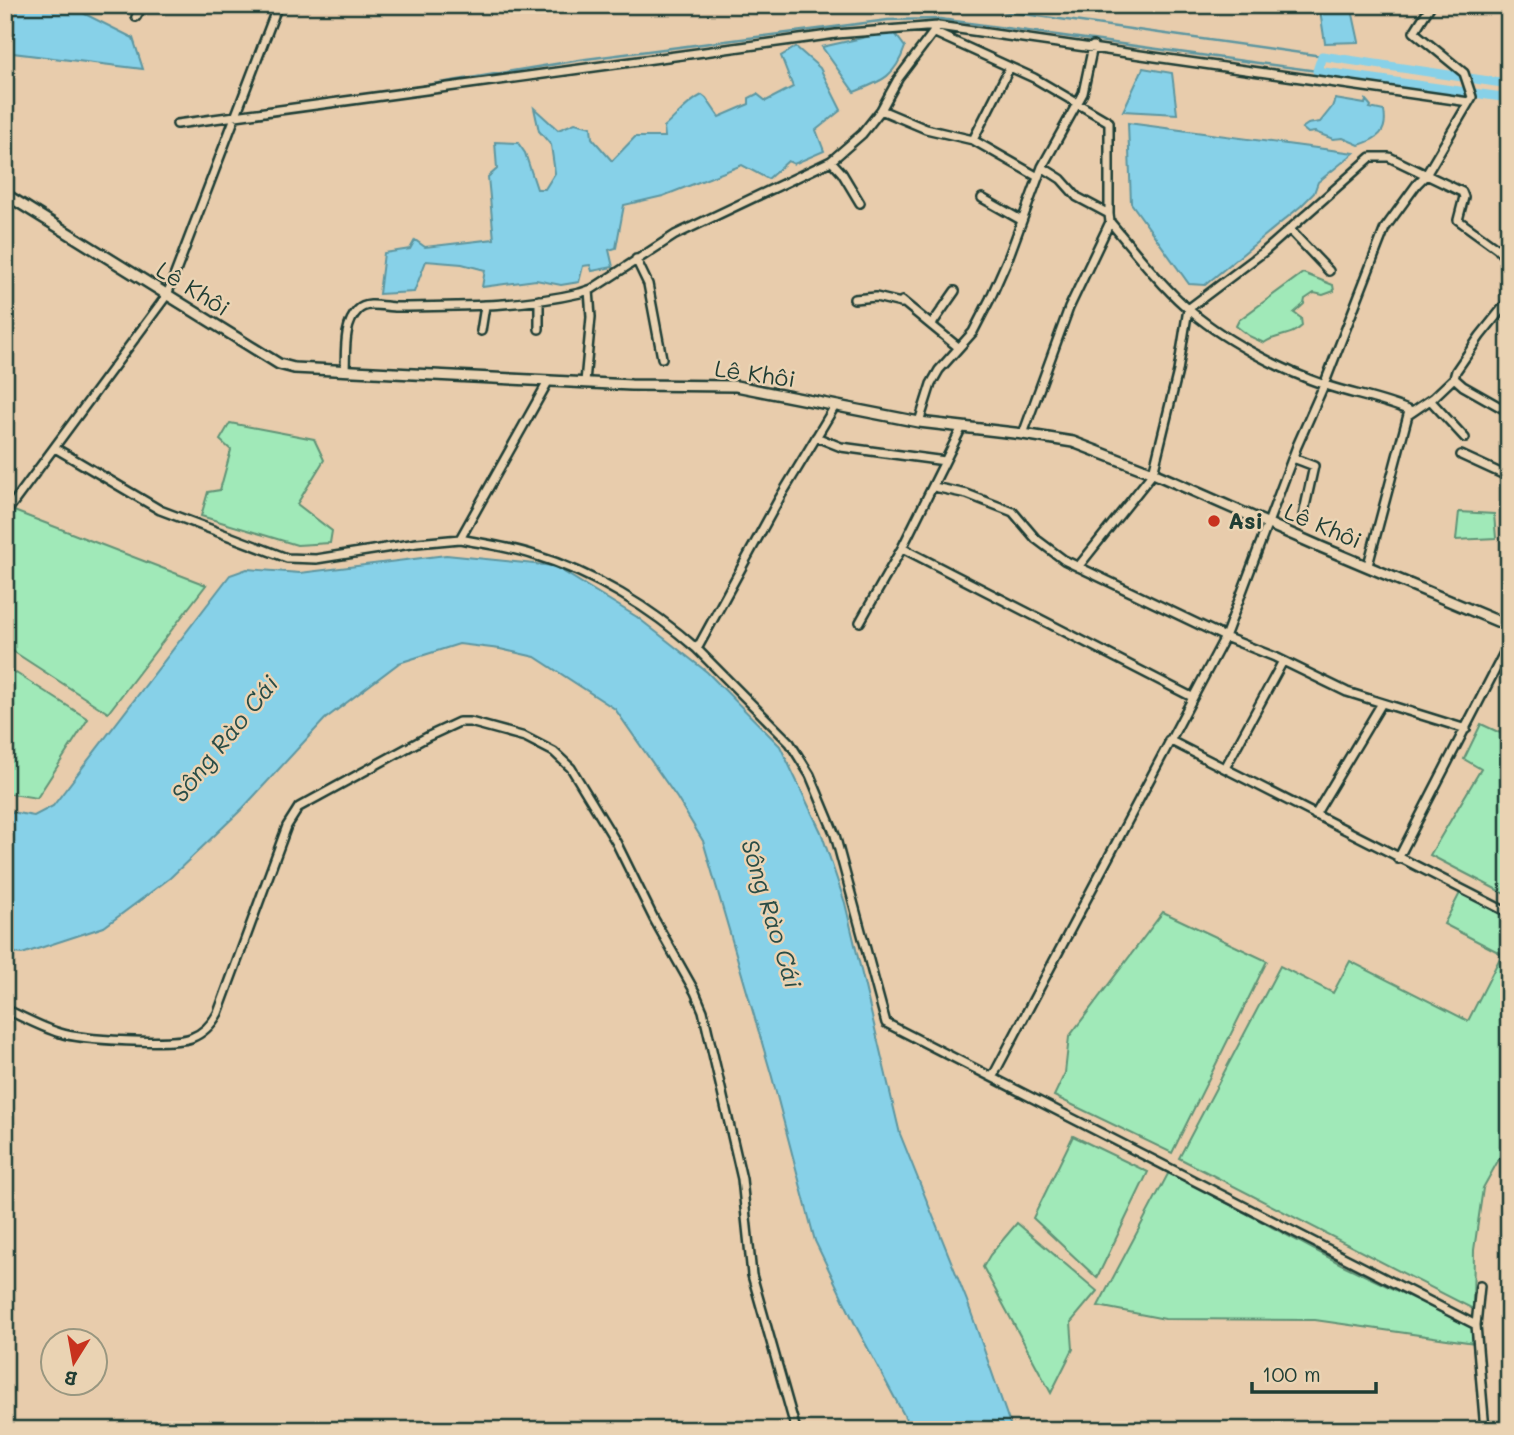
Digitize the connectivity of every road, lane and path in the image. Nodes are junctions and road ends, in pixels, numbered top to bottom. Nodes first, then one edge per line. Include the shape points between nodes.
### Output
1 (143, 5) edge
2 (1431, 5) edge
3 (277, 6) edge
4 (136, 16) dead end
5 (936, 29) junction
6 (1093, 46) junction
7 (1010, 67) junction
8 (1470, 99) junction
9 (1078, 103) junction
10 (881, 110) junction
11 (234, 115) junction
12 (177, 124) dead end
13 (973, 140) junction
14 (831, 161) junction
15 (1042, 167) junction
16 (1426, 175) junction
17 (1038, 177) junction
18 (5, 194) edge
19 (982, 198) dead end
20 (860, 203) dead end
21 (1110, 218) junction
22 (1021, 220) junction
23 (1290, 230) junction
24 (636, 259) junction
25 (1509, 263) edge
26 (1329, 271) dead end
27 (589, 290) junction
28 (955, 292) dead end
29 (167, 295) junction
30 (854, 299) dead end
31 (539, 300) junction
32 (1509, 300) edge
33 (485, 306) junction
34 (1188, 309) junction
35 (932, 324) junction
36 (539, 330) dead end
37 (481, 331) dead end
38 (958, 347) junction
39 (662, 358) dead end
40 (345, 371) junction
41 (1454, 378) junction
42 (549, 380) junction
43 (585, 382) junction
44 (1324, 385) junction
45 (1430, 400) junction
46 (835, 405) junction
47 (1412, 411) junction
48 (1509, 412) edge
49 (919, 422) junction
50 (962, 427) junction
51 (1023, 434) junction
52 (816, 437) junction
53 (1465, 438) dead end
54 (55, 448) junction
55 (1461, 455) dead end
56 (1293, 458) junction
57 (945, 461) junction
58 (1153, 473) junction
59 (1509, 477) edge
60 (934, 487) junction
61 (5, 514) edge
62 (1303, 516) dead end
63 (1268, 524) junction
64 (460, 540) junction
65 (902, 548) junction
66 (1368, 565) junction
67 (1078, 567) junction
68 (860, 622) dead end
69 (1509, 626) edge
70 (1225, 637) junction
71 (1509, 643) edge
72 (697, 649) junction
73 (1283, 661) junction
74 (1192, 697) junction
75 (1382, 703) junction
76 (1466, 729) junction
77 (1169, 740) junction
78 (1225, 768) junction
79 (1315, 815) junction
80 (1398, 859) junction
81 (1509, 913) edge
82 (5, 1009) edge
83 (993, 1076) junction
84 (1479, 1286) dead end
85 (1476, 1325) junction
86 (796, 1430) edge
87 (1485, 1430) edge

1 - 4 street
2 - 8 street via 1414,32 1465,75
3 - 11 street
5 - 6 street
5 - 7 street
5 - 10 street
5 - 11 street via 836,34
6 - 8 street
6 - 9 street
7 - 9 street
7 - 13 street
8 - 16 street
9 - 15 street
9 - 21 street via 1109,122
10 - 13 street via 926,129
10 - 14 street
11 - 12 street
11 - 29 street
13 - 17 street
14 - 20 street
14 - 24 street via 689,228
15 - 17 street
15 - 21 street
16 - 23 street via 1389,157 1371,158
16 - 25 street via 1462,192 1458,220 1498,248
16 - 44 street via 1385,228
17 - 22 street
18 - 29 street, Lê Khôi
19 - 22 street
21 - 34 street
21 - 51 street via 1069,308
22 - 38 street via 984,312
23 - 26 street
23 - 34 street
24 - 27 street
24 - 39 street via 648,284
27 - 31 street
27 - 43 street
28 - 35 street
29 - 40 street, Lê Khôi via 279,364
29 - 54 street
30 - 35 street via 901,302
31 - 33 street
31 - 36 street
32 - 41 street
33 - 37 street
33 - 40 street via 364,306 348,325
34 - 44 street via 1268,361
34 - 58 street
35 - 38 street
38 - 49 street via 931,384
40 - 42 street, Lê Khôi
41 - 45 street
41 - 48 street
42 - 43 street, Lê Khôi
42 - 64 street
43 - 46 street, Lê Khôi via 736,386
44 - 47 street
44 - 56 street
45 - 47 street
45 - 53 street
46 - 49 street, Lê Khôi
46 - 52 street
47 - 66 street
49 - 50 street, Lê Khôi
50 - 51 street, Lê Khôi
50 - 57 street
51 - 58 street, Lê Khôi via 1073,442
52 - 57 street via 841,447
52 - 72 street
54 - 61 street
54 - 64 street via 160,510 287,558 316,559
55 - 59 street
56 - 62 street via 1314,466
56 - 63 street
57 - 60 street
58 - 63 street, Lê Khôi
58 - 67 street
60 - 65 street
60 - 67 street via 1013,512 1035,539
63 - 66 street, Lê Khôi
63 - 70 street
64 - 72 street via 525,552 563,565 648,609
65 - 68 street
65 - 74 street
66 - 69 street, Lê Khôi
67 - 70 street
70 - 73 street
70 - 74 street
71 - 76 street
72 - 83 street via 790,743 810,775 835,835 886,1023
73 - 75 street via 1347,692
73 - 78 street
74 - 77 street
75 - 76 street
75 - 79 street
76 - 80 street
77 - 78 street
77 - 83 street
78 - 79 street
79 - 80 street
80 - 81 street
82 - 86 street via 78,1037 174,1041 194,1037 209,1027 218,1013 285,833 299,807 458,722 484,725 539,744 559,756 576,775 699,1000 742,1180 752,1275
83 - 85 street
84 - 85 street
85 - 87 street

